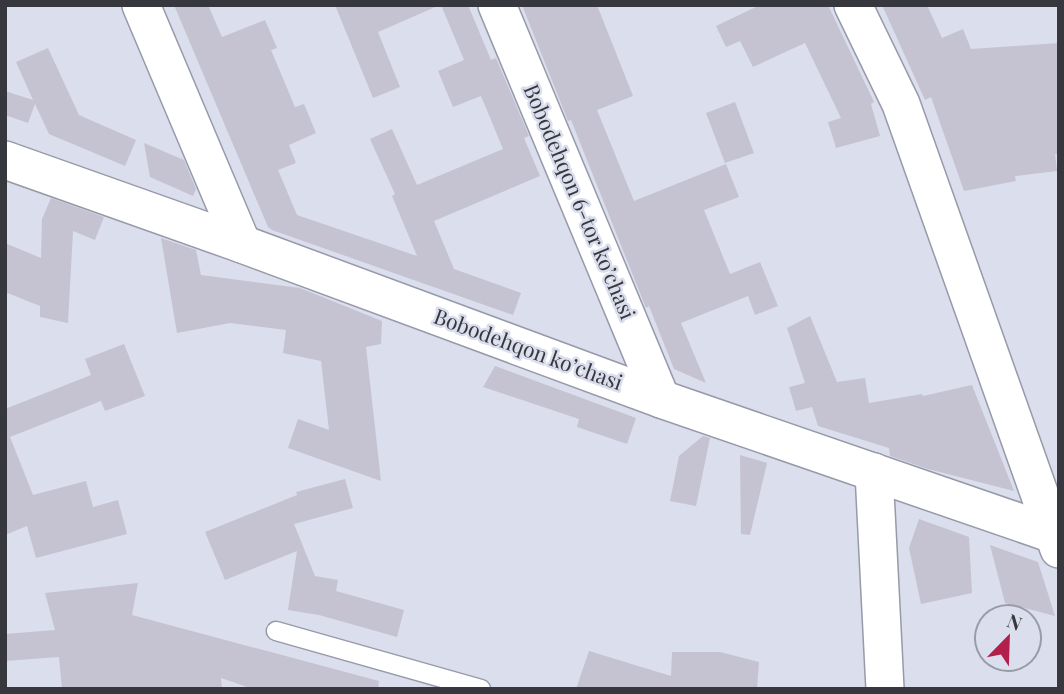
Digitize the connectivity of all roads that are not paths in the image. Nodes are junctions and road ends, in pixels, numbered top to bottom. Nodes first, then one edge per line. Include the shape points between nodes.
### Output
1 (141, 5) edge
2 (496, 5) edge
3 (853, 5) edge
4 (5, 160) edge
5 (242, 244) junction
6 (662, 399) junction
7 (874, 472) junction
8 (1056, 541) edge
9 (276, 631) dead end
10 (481, 689) edge
11 (884, 689) edge

1 - 5 street
2 - 6 street, Bobodehqon 6-tor koʼchasi
3 - 8 street, Bobodehqon koʼchasi via 901,104
4 - 5 street, Bobodehqon koʼchasi
5 - 6 street, Bobodehqon koʼchasi
6 - 7 street, Bobodehqon koʼchasi
7 - 8 street, Bobodehqon koʼchasi
7 - 11 street
9 - 10 lane

